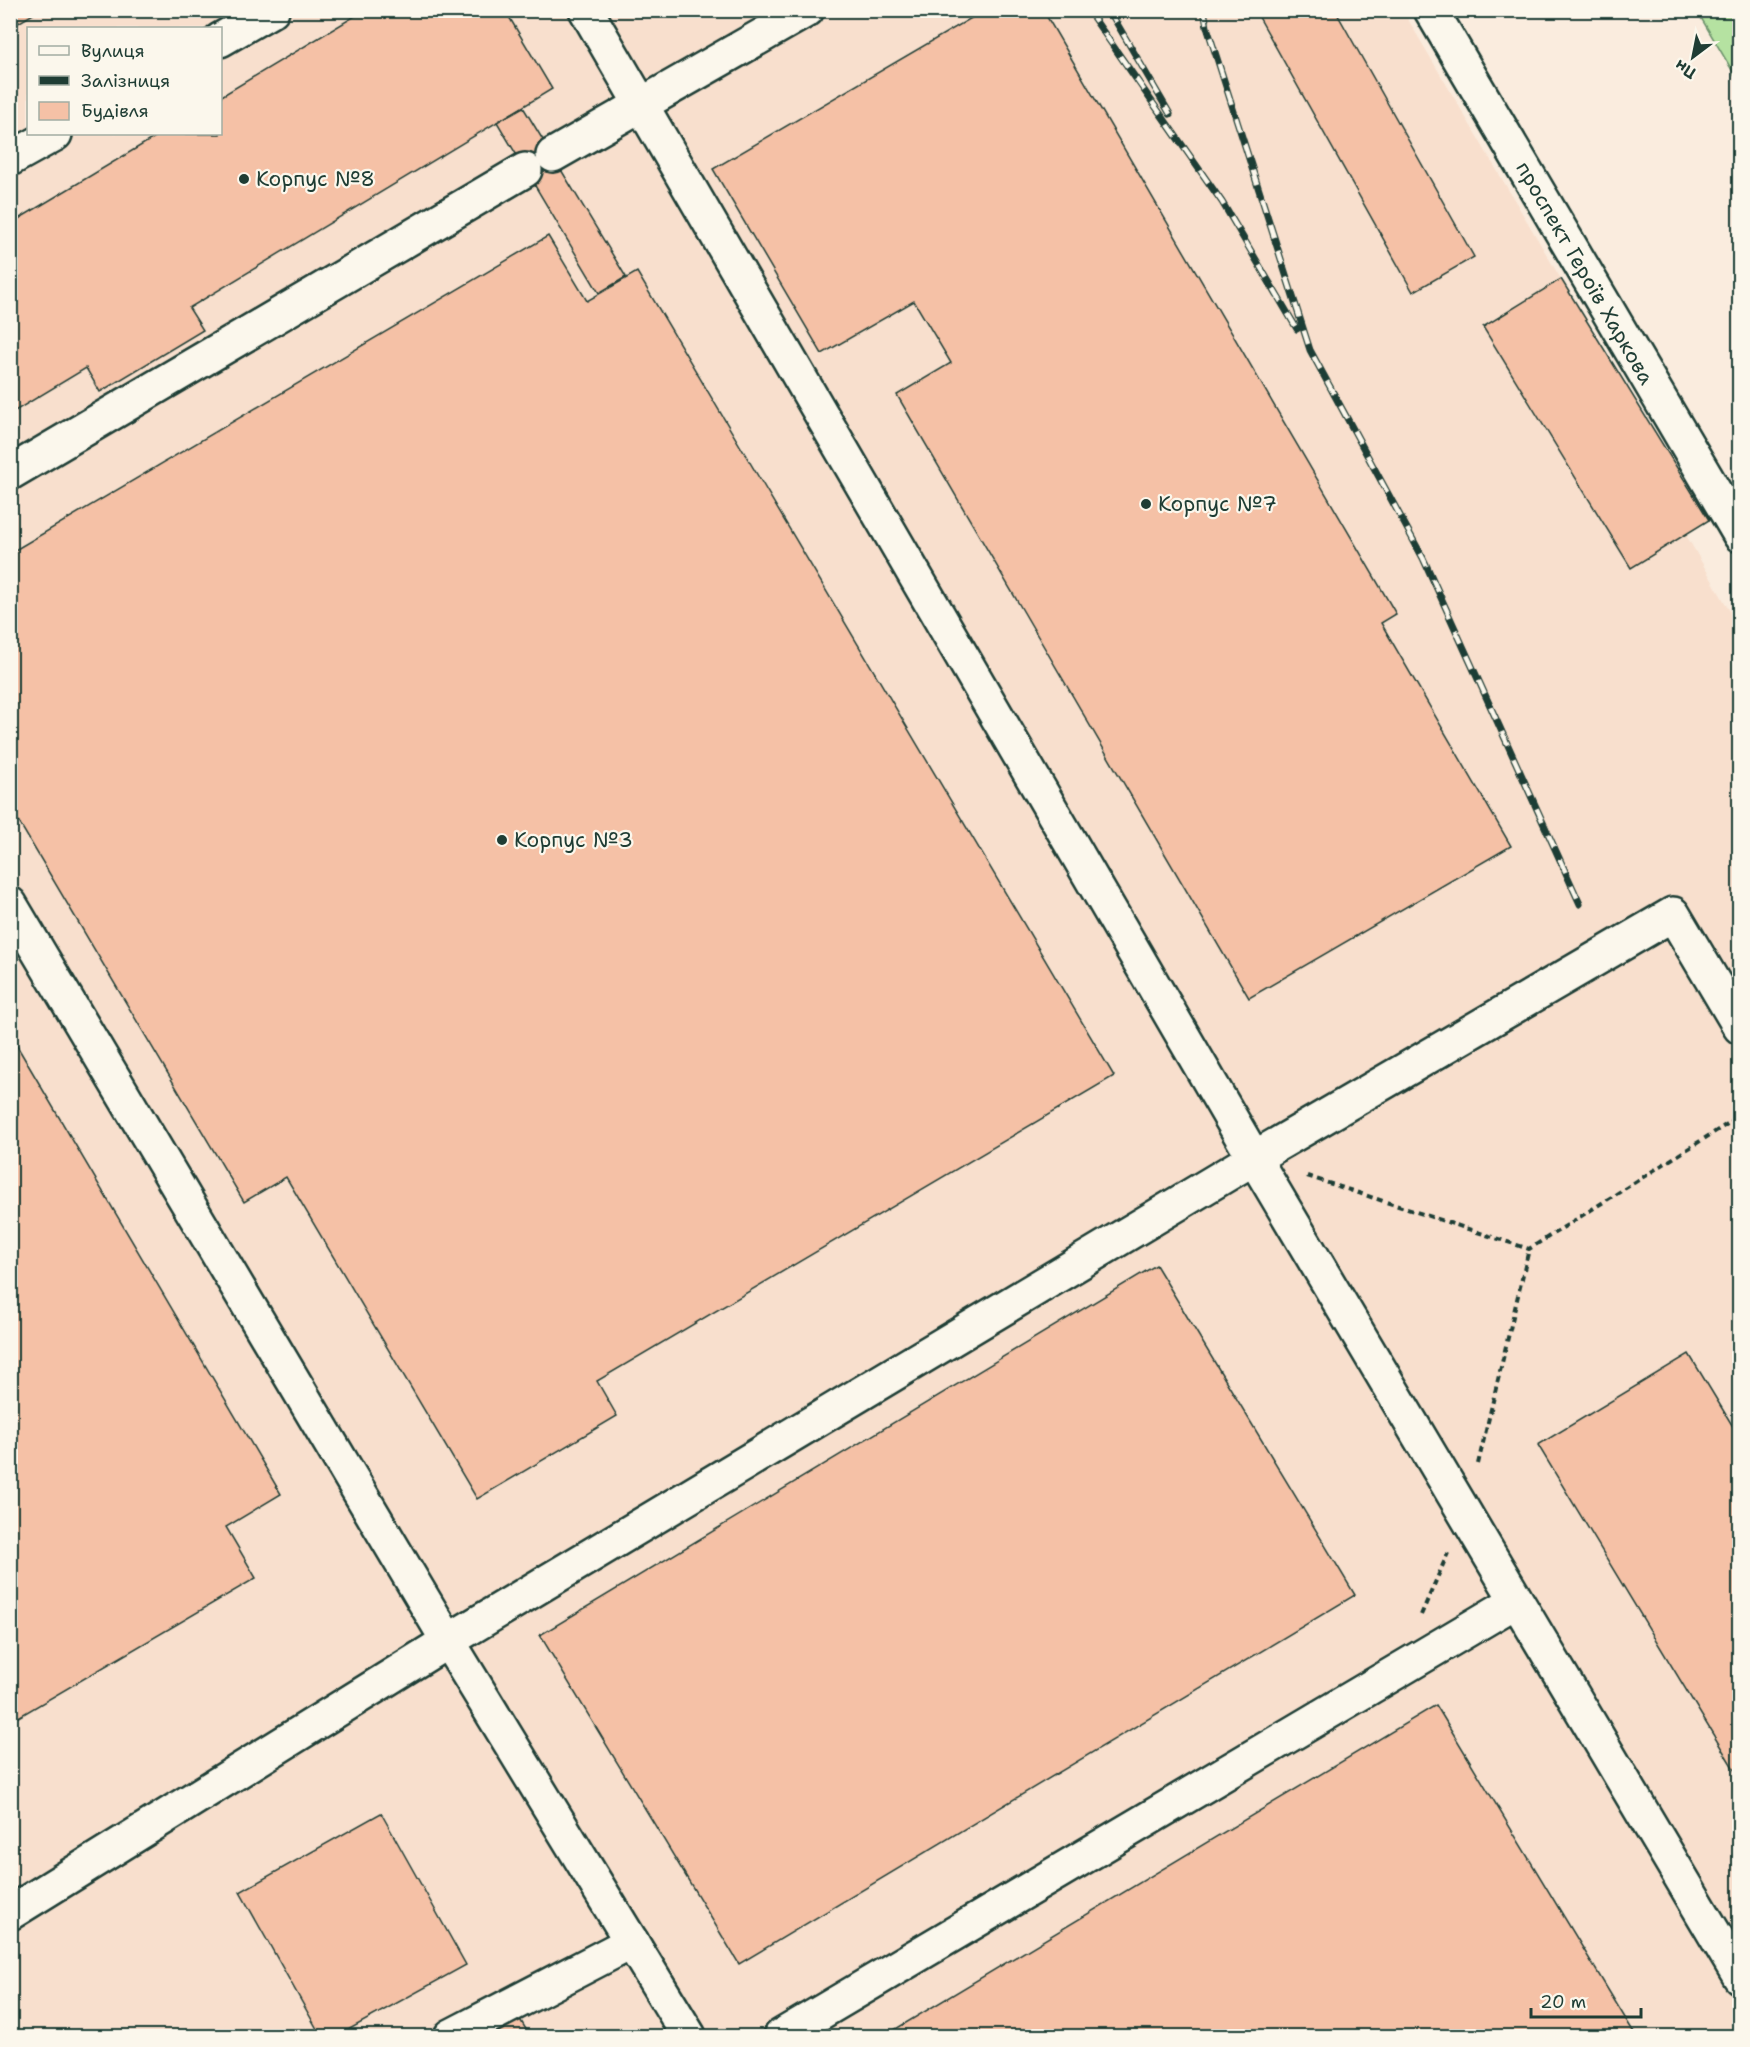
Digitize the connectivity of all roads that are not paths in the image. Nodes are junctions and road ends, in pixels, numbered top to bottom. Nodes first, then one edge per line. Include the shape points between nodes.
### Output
1 (272, 10) edge
2 (586, 10) edge
3 (807, 10) edge
4 (1431, 10) edge
5 (222, 39) edge
6 (640, 106) junction
7 (54, 135) edge
8 (10, 159) edge
9 (10, 473) edge
10 (1740, 535) edge
11 (10, 904) edge
12 (1740, 1027) edge
13 (1254, 1158) junction
14 (1516, 1601) junction
15 (448, 1641) junction
16 (10, 1913) edge
17 (632, 1941) junction
18 (1740, 1977) edge
19 (451, 2037) edge
20 (689, 2037) edge
21 (781, 2037) edge

1 - 5 street
2 - 6 street
3 - 6 street
4 - 10 street, проспект Героїв Харкова
6 - 9 street
6 - 13 street
7 - 8 street
11 - 15 street
12 - 13 street via 1673,915
13 - 14 street
13 - 15 street
14 - 18 street
14 - 21 street
15 - 16 street
15 - 17 street
17 - 19 street
17 - 20 street

